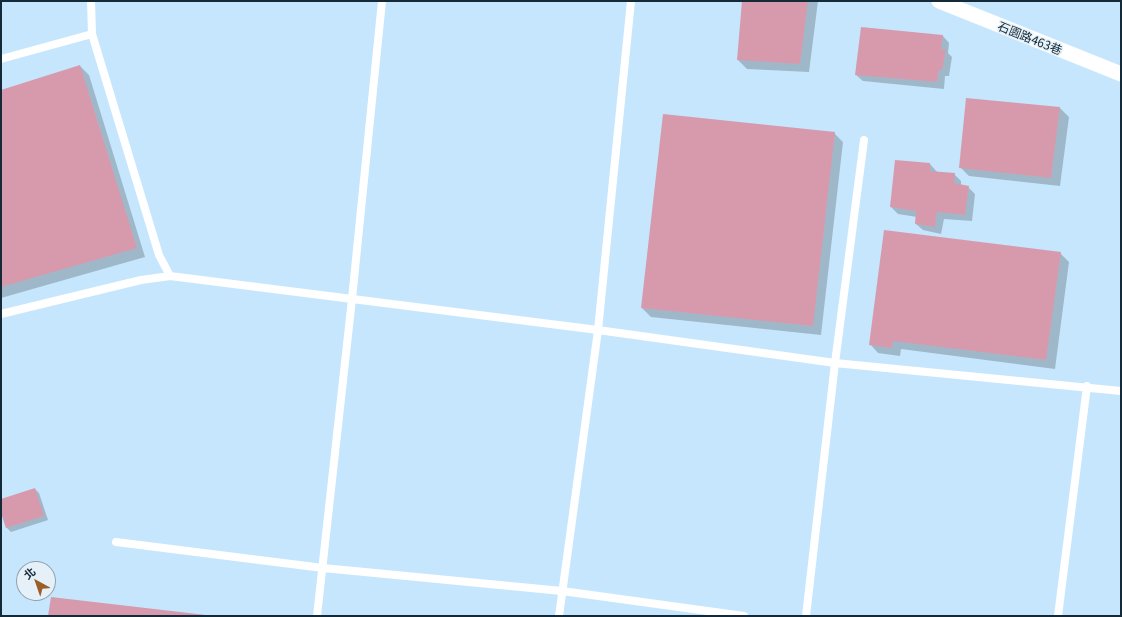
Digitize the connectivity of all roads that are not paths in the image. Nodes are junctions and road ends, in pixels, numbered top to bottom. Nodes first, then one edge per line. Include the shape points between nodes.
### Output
1 (91, 1) edge
2 (382, 1) edge
3 (631, 1) edge
4 (939, 1) edge
5 (92, 34) junction
6 (1, 59) edge
7 (1121, 74) edge
8 (864, 140) dead end
9 (170, 276) junction
10 (352, 299) junction
11 (1, 314) edge
12 (598, 330) junction
13 (835, 363) junction
14 (1088, 386) junction
15 (1121, 390) edge
16 (116, 542) dead end
17 (322, 568) junction
18 (562, 591) junction
19 (317, 616) edge
20 (559, 616) edge
21 (744, 616) edge
22 (806, 616) edge
23 (1058, 616) edge

1 - 5 lane
2 - 10 lane
3 - 12 lane
4 - 7 street, 石園路463巷
5 - 6 lane
5 - 9 lane via 159,255
8 - 13 lane
9 - 10 lane
9 - 11 lane via 142,280
10 - 12 lane
10 - 17 lane
12 - 13 lane
12 - 18 lane
13 - 14 lane
13 - 22 lane
14 - 15 lane
14 - 23 lane
16 - 17 lane
17 - 18 lane
17 - 19 lane
18 - 20 lane
18 - 21 lane

